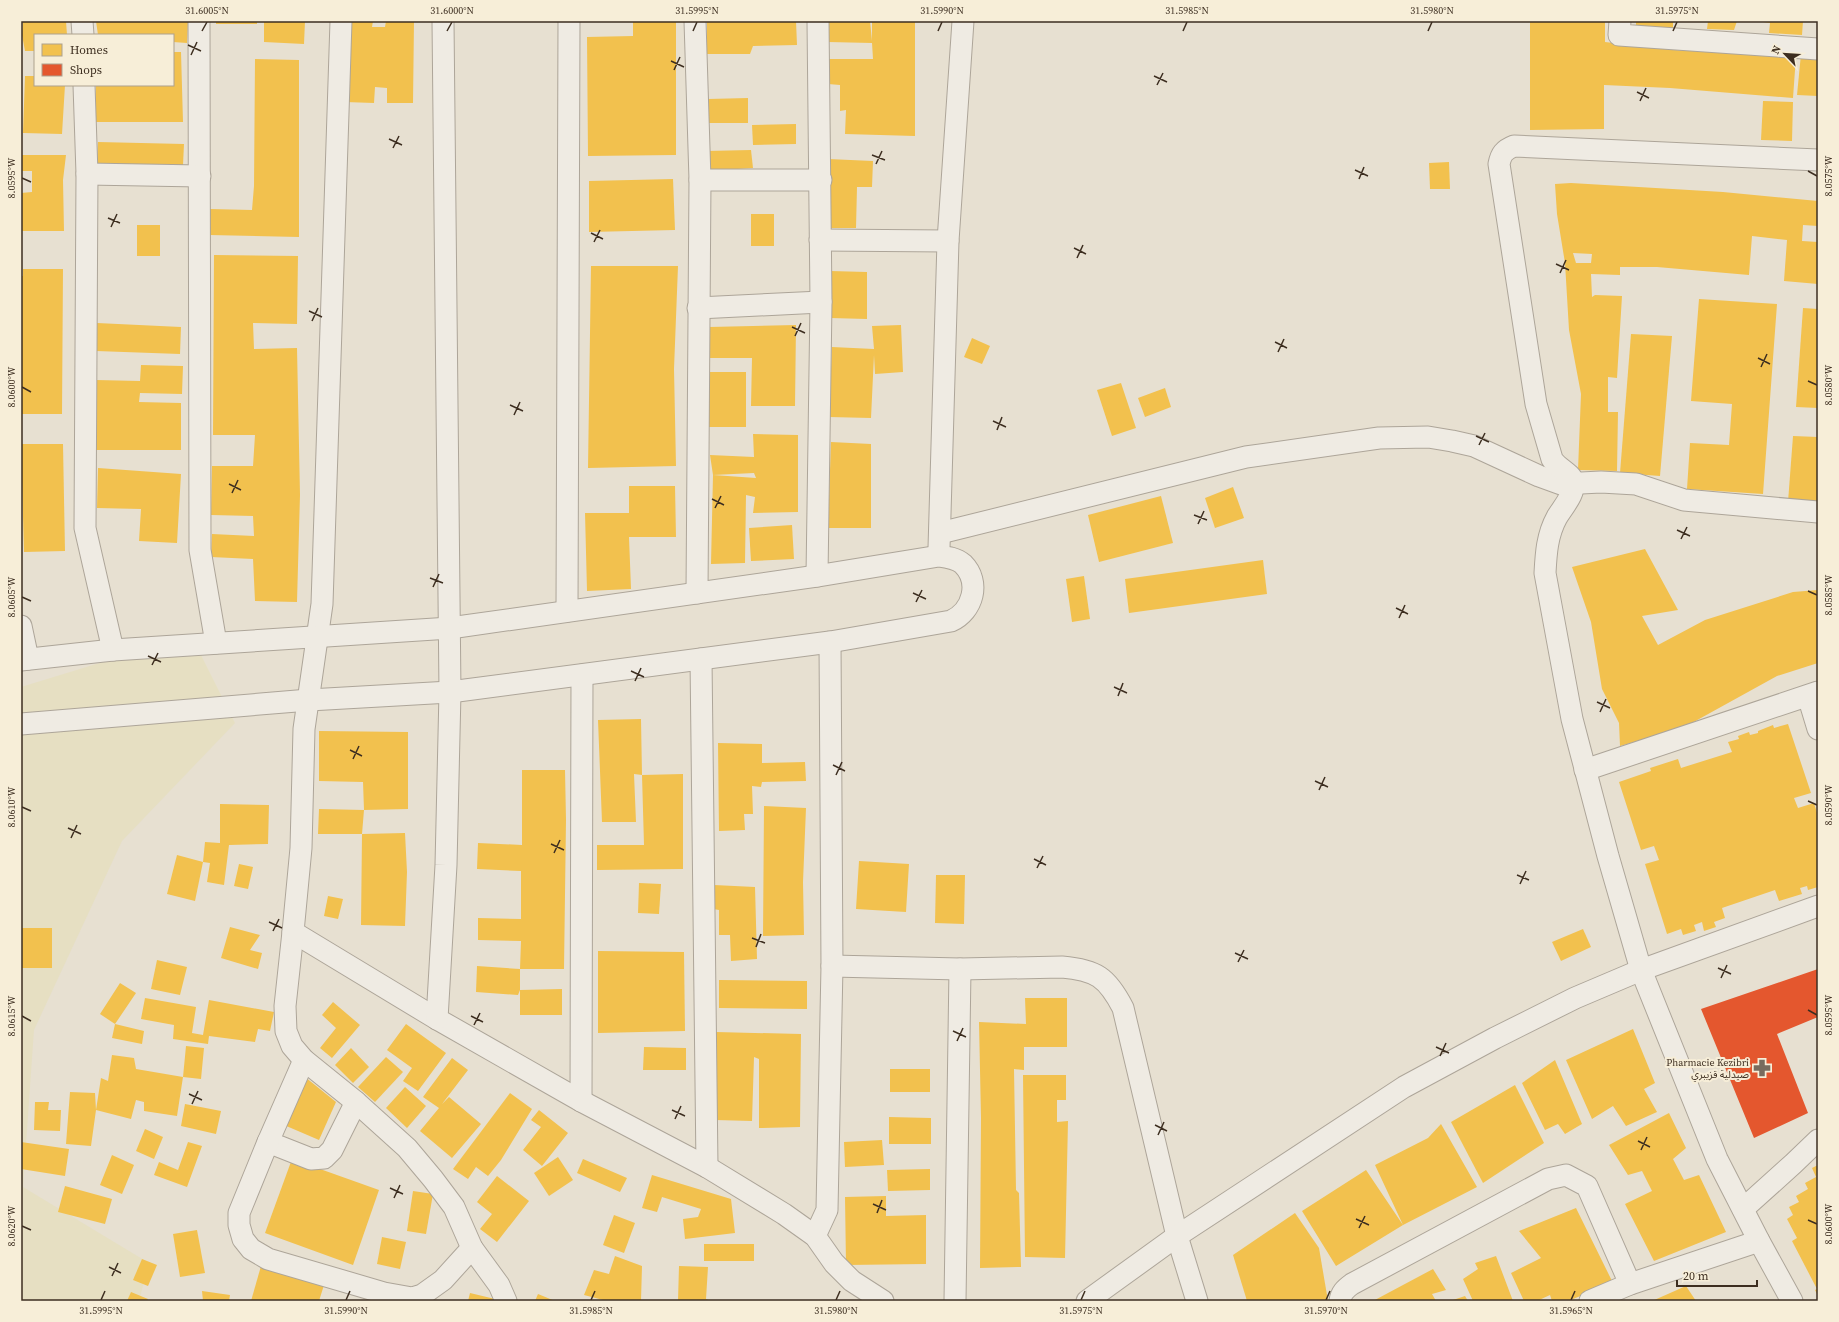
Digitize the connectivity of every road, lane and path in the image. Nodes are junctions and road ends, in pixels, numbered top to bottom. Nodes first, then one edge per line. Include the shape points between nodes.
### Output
1 (82, 21) edge
2 (200, 21) edge
3 (341, 21) edge
4 (443, 21) edge
5 (569, 21) edge
6 (695, 21) edge
7 (818, 21) edge
8 (963, 21) edge
9 (1620, 21) edge
10 (83, 34) edge
11 (1818, 49) edge
12 (84, 86) edge
13 (1818, 160) edge
14 (87, 174) junction
15 (200, 176) junction
16 (700, 180) junction
17 (821, 180) junction
18 (820, 240) junction
19 (948, 241) junction
20 (820, 302) junction
21 (698, 308) junction
22 (1573, 484) junction
23 (1818, 512) edge
24 (940, 534) junction
25 (939, 556) junction
26 (817, 576) junction
27 (698, 593) junction
28 (567, 611) junction
29 (21, 626) edge
30 (450, 628) junction
31 (318, 636) junction
32 (830, 642) junction
33 (216, 643) junction
34 (113, 650) junction
35 (700, 659) junction
36 (25, 660) edge
37 (582, 675) junction
38 (450, 692) junction
39 (1813, 694) edge
40 (309, 700) junction
41 (21, 724) edge
42 (1818, 729) edge
43 (1586, 770) junction
44 (1818, 906) edge
45 (293, 932) junction
46 (832, 966) junction
47 (960, 970) junction
48 (1641, 970) junction
49 (437, 1019) junction
50 (304, 1060) junction
51 (581, 1101) junction
52 (356, 1102) junction
53 (1818, 1140) edge
54 (268, 1142) junction
55 (707, 1167) junction
56 (1743, 1208) junction
57 (815, 1236) junction
58 (1177, 1236) junction
59 (1759, 1241) junction
60 (472, 1248) junction
61 (1630, 1284) junction
62 (506, 1301) edge
63 (883, 1301) edge
64 (955, 1301) edge
65 (1087, 1301) edge
66 (1197, 1301) edge
67 (1340, 1301) edge
68 (1590, 1301) edge
69 (1792, 1301) edge

1 - 10 street
2 - 15 street
3 - 31 street via 322,604
4 - 30 street
5 - 28 street
6 - 16 street
7 - 17 street
8 - 19 street
9 - 11 street via 1619,35
12 - 14 street
13 - 22 street via 1514,146 1506,149 1501,155 1499,164 1536,404 1552,459 1560,469 1571,476
14 - 15 street
14 - 34 street via 85,528
15 - 33 street via 200,550
16 - 17 street
16 - 21 street
17 - 18 street
18 - 19 street
18 - 20 street
19 - 24 street
20 - 21 street
20 - 26 street
21 - 27 street
22 - 23 street via 1636,484 1684,500
22 - 24 street via 1549,481 1474,446 1428,437 1379,438 1246,457
22 - 43 street via 1573,490 1550,533 1545,574 1572,719
24 - 25 street
25 - 26 street
25 - 32 street via 962,563 970,575 973,584 972,597 968,608 960,617 951,621
26 - 27 street
27 - 28 street
28 - 30 street
29 - 36 street
30 - 31 street
30 - 38 street
31 - 33 street
31 - 40 street
32 - 35 street
32 - 46 street
33 - 34 street
34 - 36 street
35 - 37 street
35 - 55 street
37 - 38 street
37 - 51 street
38 - 40 street
38 - 49 street via 446,865
39 - 42 street
39 - 43 street
40 - 41 street
40 - 45 street via 304,729 301,848
43 - 48 street
44 - 48 street
45 - 49 street
45 - 50 street via 285,1006 286,1031 292,1046
46 - 47 street
46 - 57 street via 827,1210
47 - 58 street via 1078,968 1104,979 1113,989 1123,1008
47 - 64 street
48 - 56 street via 1717,1159
48 - 58 street via 1575,998 1404,1087
49 - 51 street
50 - 52 street
50 - 54 street
51 - 55 street
52 - 54 street via 332,1150 324,1158 311,1159
52 - 60 street via 407,1148 433,1179 454,1207
53 - 56 street
54 - 60 street via 239,1212 243,1238 251,1249 268,1259 384,1293 412,1298 422,1295 443,1280
55 - 57 street
56 - 59 street
57 - 63 street via 834,1263 852,1281
58 - 65 street
58 - 66 street
59 - 61 street
59 - 69 street
60 - 62 street via 499,1285
61 - 67 street via 1587,1186 1566,1175 1548,1179 1352,1284 1345,1289
61 - 68 street

